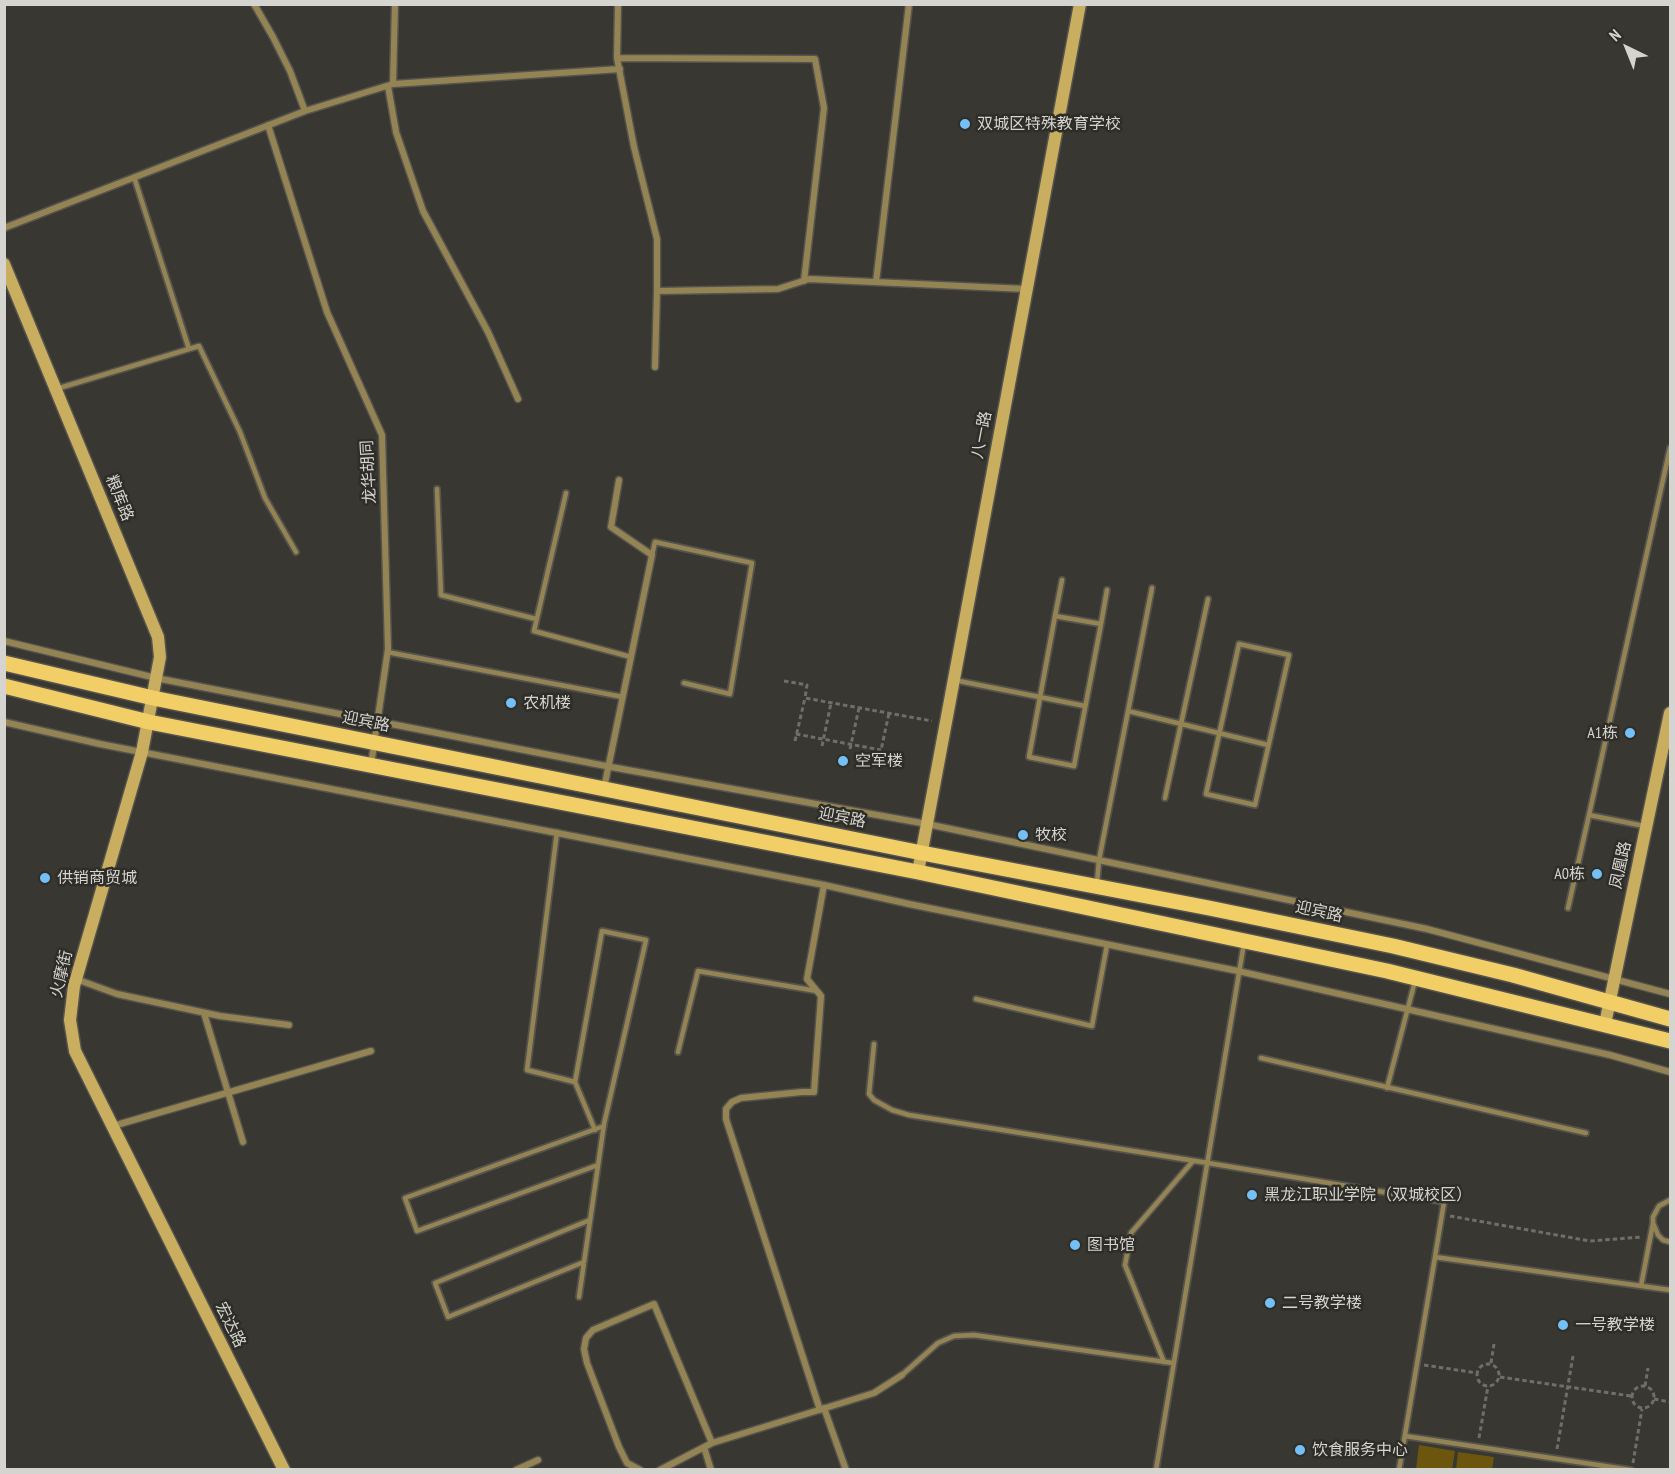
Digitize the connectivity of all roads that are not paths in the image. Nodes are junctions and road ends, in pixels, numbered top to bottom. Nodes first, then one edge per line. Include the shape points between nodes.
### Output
1 (254, 4) edge
2 (395, 4) edge
3 (618, 4) edge
4 (909, 4) edge
5 (1080, 4) edge
6 (617, 58) junction
7 (620, 69) junction
8 (391, 85) junction
9 (305, 111) junction
10 (268, 125) junction
11 (134, 177) junction
12 (4, 228) edge
13 (4, 264) edge
14 (804, 281) junction
15 (876, 282) junction
16 (1026, 289) junction
17 (657, 291) junction
18 (189, 349) junction
19 (655, 367) dead end
20 (56, 388) junction
21 (518, 399) dead end
22 (1671, 448) edge
23 (619, 480) dead end
24 (437, 489) dead end
25 (566, 493) dead end
26 (297, 552) dead end
27 (652, 555) junction
28 (1062, 580) dead end
29 (1152, 588) dead end
30 (1107, 590) dead end
31 (1208, 599) dead end
32 (1055, 616) junction
33 (536, 619) junction
34 (1101, 624) junction
35 (4, 641) edge
36 (387, 652) junction
37 (631, 657) junction
38 (4, 663) edge
39 (156, 678) junction
40 (954, 680) junction
41 (684, 683) dead end
42 (4, 686) edge
43 (1040, 697) junction
44 (153, 698) junction
45 (623, 698) junction
46 (1085, 706) junction
47 (1128, 711) junction
48 (1671, 713) edge
49 (377, 721) junction
50 (4, 722) edge
51 (148, 722) junction
52 (1181, 724) junction
53 (1219, 733) junction
54 (374, 742) junction
55 (1269, 745) junction
56 (142, 752) junction
57 (371, 765) junction
58 (608, 767) junction
59 (604, 789) junction
60 (1166, 798) dead end
61 (1589, 814) junction
62 (927, 824) junction
63 (1646, 826) junction
64 (556, 832) junction
65 (922, 853) junction
66 (1099, 860) junction
67 (918, 872) junction
68 (824, 885) junction
69 (1096, 886) junction
70 (1568, 908) dead end
71 (1245, 941) junction
72 (1107, 945) junction
73 (1238, 971) junction
74 (1416, 978) junction
75 (76, 979) junction
76 (1614, 979) junction
77 (817, 991) junction
78 (1671, 994) edge
79 (976, 999) dead end
80 (1609, 1003) junction
81 (1408, 1009) junction
82 (204, 1013) junction
83 (1671, 1018) edge
84 (289, 1024) dead end
85 (1605, 1024) junction
86 (1671, 1041) edge
87 (874, 1044) dead end
88 (372, 1051) dead end
89 (678, 1052) dead end
90 (1261, 1058) dead end
91 (1671, 1072) edge
92 (575, 1082) junction
93 (1387, 1088) junction
94 (227, 1092) junction
95 (113, 1126) junction
96 (604, 1126) junction
97 (595, 1130) junction
98 (1586, 1133) dead end
99 (243, 1142) dead end
100 (1193, 1161) junction
101 (1208, 1163) junction
102 (598, 1165) junction
103 (147, 1194) joint
104 (1671, 1200) edge
105 (590, 1220) junction
106 (1653, 1223) junction
107 (1671, 1242) edge
108 (1435, 1257) junction
109 (584, 1262) junction
110 (1641, 1286) junction
111 (1671, 1290) edge
112 (579, 1297) dead end
113 (1164, 1362) junction
114 (1173, 1363) junction
115 (902, 1375) joint
116 (822, 1409) junction
117 (1405, 1436) junction
118 (712, 1443) junction
119 (704, 1447) junction
120 (538, 1460) dead end
121 (1155, 1469) edge
122 (284, 1470) edge
123 (516, 1470) edge
124 (640, 1470) edge
125 (660, 1470) edge
126 (711, 1470) edge
127 (846, 1470) edge
128 (1399, 1470) edge
129 (1632, 1470) edge

1 - 9 street via 290,71
2 - 8 street
3 - 6 street
4 - 15 street
5 - 16 street, 八一路
6 - 7 street
6 - 14 street via 815,59 824,108
7 - 8 street
7 - 17 street via 634,147 657,238
8 - 9 street
8 - 21 street via 396,132 423,211 488,332
9 - 10 street
10 - 11 street
10 - 36 street, 龙华胡同 via 327,312 382,435
11 - 12 street
11 - 18 lane
13 - 20 street, 粮库路
14 - 15 street
14 - 17 street via 778,289
15 - 16 street
16 - 40 street, 八一路
17 - 19 street
18 - 20 lane
18 - 26 lane via 199,346 240,432 265,498
20 - 39 street, 粮库路 via 158,637
22 - 61 lane
23 - 27 street via 611,527
24 - 33 lane via 441,595
25 - 33 lane
27 - 37 street
27 - 41 lane via 655,542 752,563 730,694
28 - 32 lane
29 - 47 lane
30 - 34 lane
31 - 52 lane
32 - 34 lane
32 - 43 lane
33 - 37 lane via 534,631
34 - 46 lane
35 - 39 street
36 - 45 lane
36 - 49 street, 龙华胡同
37 - 45 street
38 - 44 main road, 迎宾路
39 - 44 street, 粮库路
39 - 49 street
40 - 43 lane
40 - 62 street, 八一路
42 - 51 main road
43 - 46 lane
43 - 46 lane via 1029,758 1074,766
44 - 51 street, 粮库路
44 - 54 main road, 迎宾路
45 - 58 street
47 - 52 lane
47 - 66 lane
48 - 63 street, 凤凰路
49 - 54 street, 龙华胡同
49 - 58 street
50 - 56 street
51 - 56 street, 粮库路
51 - 57 main road
52 - 53 lane
52 - 60 lane
53 - 55 lane
53 - 55 lane via 1206,794 1255,805
53 - 55 lane via 1239,644 1289,655
54 - 57 street, 龙华胡同
54 - 59 main road, 迎宾路
56 - 64 street
56 - 75 street, 火摩街
57 - 67 main road
58 - 59 street
58 - 62 street
59 - 65 main road, 迎宾路
61 - 63 lane
61 - 70 lane
62 - 65 street, 八一路
62 - 66 street
63 - 76 street, 凤凰路
64 - 68 street
64 - 92 lane via 526,1070
65 - 67 street, 八一路
65 - 69 main road, 迎宾路
66 - 69 lane
66 - 76 street via 1427,929
67 - 71 main road
68 - 72 street
68 - 77 street via 807,980
69 - 80 main road, 迎宾路 via 1393,946
71 - 73 lane
71 - 74 main road
72 - 73 street
72 - 79 lane via 1092,1026
73 - 81 street
73 - 101 lane
74 - 81 lane
74 - 85 main road
75 - 82 street via 117,994
75 - 95 street, 火摩街 via 70,1020 75,1051
76 - 78 street
76 - 80 street, 凤凰路
77 - 89 lane via 698,971
77 - 116 street via 821,996 814,1092 741,1098 726,1109 726,1119
80 - 83 main road, 迎宾路
80 - 85 street, 凤凰路
81 - 91 street
81 - 93 lane
82 - 84 street
82 - 94 street
85 - 86 main road
87 - 100 lane via 869,1094 892,1110
88 - 94 street
90 - 93 lane
92 - 96 lane via 602,931 646,940
92 - 97 lane
93 - 98 lane
94 - 95 street
94 - 99 street
95 - 103 street, 火摩街
96 - 97 lane
96 - 102 lane
97 - 102 lane via 405,1198 417,1231
100 - 101 lane
100 - 113 lane via 1131,1233 1125,1265
101 - 108 lane via 1444,1202
101 - 114 lane
102 - 105 lane
103 - 122 street, 宏达路
104 - 106 lane via 1655,1211
105 - 109 lane
105 - 109 lane via 435,1283 448,1317
106 - 107 lane via 1658,1235
106 - 110 lane
108 - 110 lane
108 - 117 lane
109 - 112 lane
110 - 111 lane
113 - 114 lane
113 - 115 lane via 974,1335 954,1336 938,1343
114 - 121 lane
115 - 116 street via 874,1393
116 - 118 street
116 - 127 street
117 - 128 lane
117 - 129 lane
118 - 119 street
118 - 124 street via 654,1304 593,1330 584,1349 619,1447 627,1463
119 - 125 street
119 - 126 street
120 - 123 street

